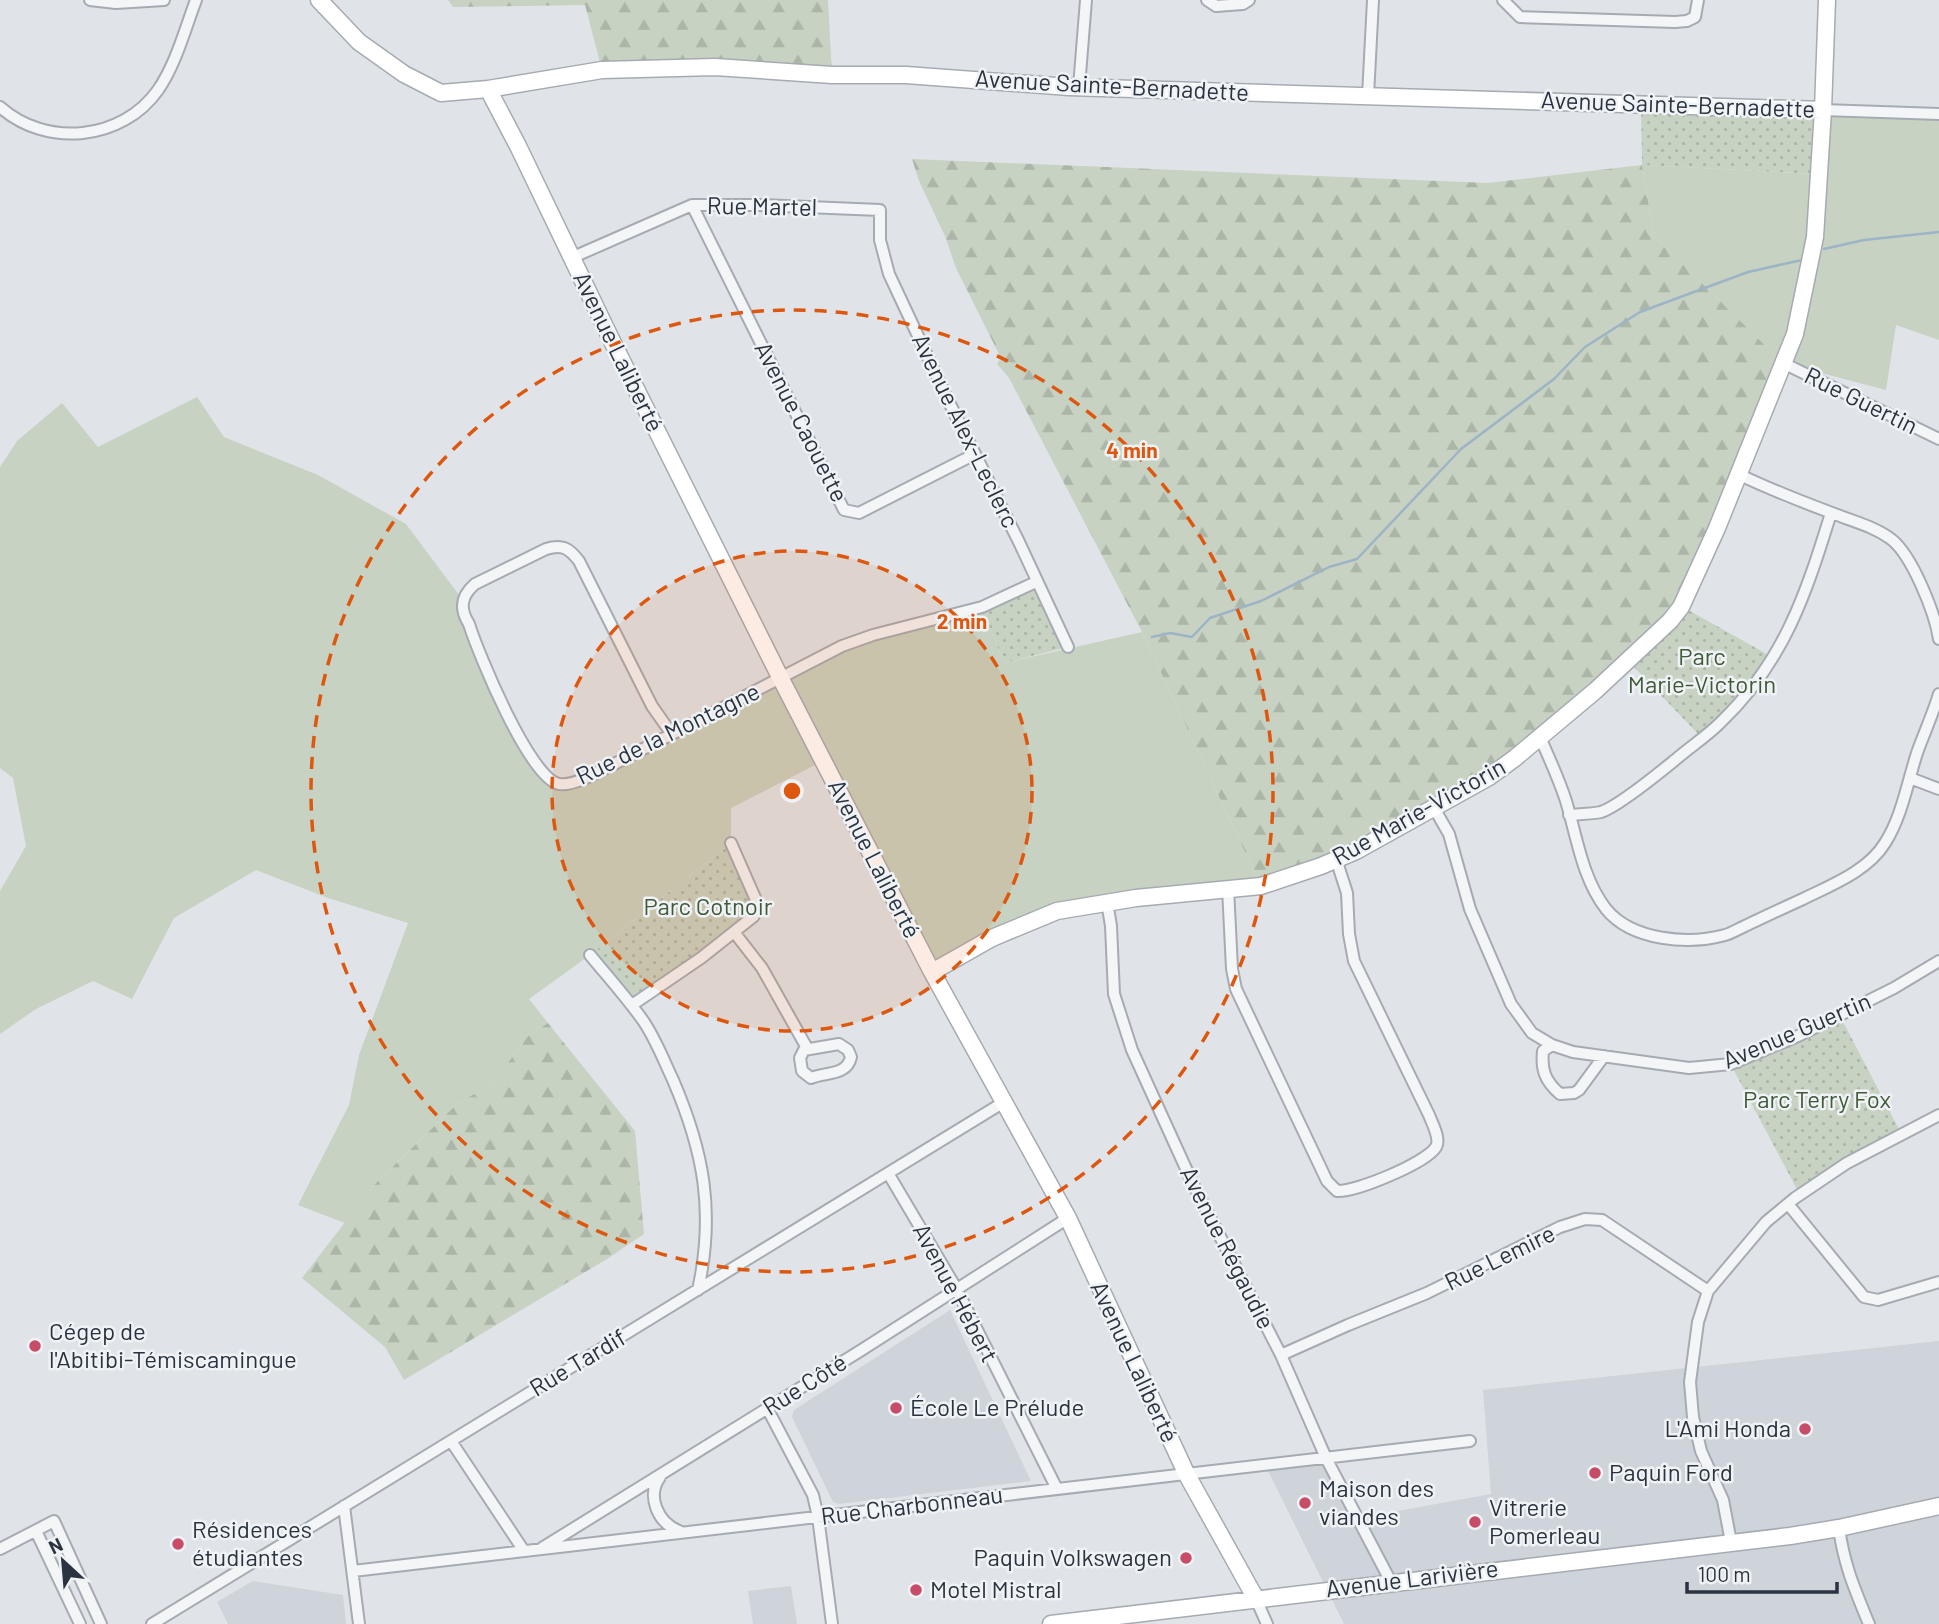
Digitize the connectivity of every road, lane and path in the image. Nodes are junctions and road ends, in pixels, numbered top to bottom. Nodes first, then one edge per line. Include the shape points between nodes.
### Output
1 (90, 0) edge
2 (164, 0) edge
3 (187, 0) edge
4 (196, 0) edge
5 (319, 0) edge
6 (1086, 0) edge
7 (1207, 0) edge
8 (1249, 0) edge
9 (1373, 0) edge
10 (1503, 0) edge
11 (1698, 0) edge
12 (1827, 0) edge
13 (1079, 87) junction
14 (488, 89) junction
15 (1368, 96) junction
16 (0, 107) edge
17 (1823, 110) junction
18 (1939, 114) edge
19 (692, 205) junction
20 (880, 210) joint
21 (571, 258) junction
22 (1783, 363) junction
23 (1939, 439) edge
24 (975, 454) junction
25 (1738, 474) junction
26 (1831, 513) junction
27 (1036, 582) junction
28 (1939, 639) edge
29 (1068, 647) dead end
30 (781, 679) junction
31 (1939, 694) edge
32 (671, 733) junction
33 (1540, 737) junction
34 (1910, 778) junction
35 (1939, 789) edge
36 (1434, 808) junction
37 (1569, 815) junction
38 (731, 843) dead end
39 (1336, 859) junction
40 (1228, 888) junction
41 (1107, 902) junction
42 (734, 932) junction
43 (590, 955) dead end
44 (1939, 961) edge
45 (932, 972) junction
46 (632, 1005) junction
47 (1552, 1045) junction
48 (807, 1048) junction
49 (1604, 1056) junction
50 (1004, 1102) junction
51 (1939, 1115) edge
52 (888, 1173) junction
53 (1788, 1205) junction
54 (1068, 1218) junction
55 (1939, 1282) edge
56 (956, 1288) junction
57 (698, 1290) junction
58 (1709, 1292) junction
59 (1281, 1355) junction
60 (767, 1408) junction
61 (451, 1441) junction
62 (1470, 1441) dead end
63 (1326, 1458) junction
64 (664, 1471) junction
65 (1187, 1475) junction
66 (1057, 1489) junction
67 (344, 1506) junction
68 (1939, 1506) edge
69 (818, 1517) junction
70 (1839, 1528) junction
71 (36, 1531) junction
72 (682, 1532) junction
73 (1731, 1542) junction
74 (0, 1549) edge
75 (539, 1549) junction
76 (524, 1551) junction
77 (353, 1571) junction
78 (1391, 1582) junction
79 (1256, 1599) junction
80 (80, 1624) edge
81 (102, 1624) edge
82 (152, 1624) edge
83 (359, 1624) edge
84 (832, 1624) edge
85 (1051, 1624) edge
86 (1267, 1624) edge
87 (1869, 1624) edge

1 - 2 street via 116,4
3 - 4 street
4 - 16 street via 169,70 153,96 118,124 78,134 54,133 30,126
5 - 14 street, Avenue Sainte-Bernadette via 359,42 427,88 441,93
6 - 13 street
7 - 8 street via 1216,6
9 - 15 street
10 - 11 street via 1520,17 1675,22 1695,17
12 - 17 street, Rue Marie-Victorin
13 - 14 street, Avenue Sainte-Bernadette via 715,67 602,70
13 - 15 street, Avenue Sainte-Bernadette
14 - 21 street, Avenue Laliberté
15 - 17 street, Avenue Sainte-Bernadette
17 - 18 street, Avenue Sainte-Bernadette
17 - 22 street, Rue Marie-Victorin via 1815,237 1794,334
19 - 20 street, Rue Martel
19 - 21 street, Rue Martel
19 - 24 street, Avenue Caouette via 844,510 859,513
20 - 24 street, Avenue Alex-Leclerc via 886,265
21 - 30 street, Avenue Laliberté
22 - 23 street, Rue Guertin
22 - 25 street, Rue Marie-Victorin
24 - 27 street, Avenue Alex-Leclerc
25 - 26 street
25 - 33 street, Rue Marie-Victorin via 1681,607 1628,661
26 - 28 street via 1881,532 1905,553
26 - 37 street via 1801,605 1777,652 1721,723 1612,807
27 - 29 street, Avenue Alex-Leclerc
27 - 30 street, Rue de la Montagne via 982,607 858,640
30 - 32 street, Rue de la Montagne
30 - 45 street, Avenue Laliberté
31 - 34 street
32 - 32 street, Rue de la Montagne via 652,706 569,549 546,549 466,592 462,614 518,737 551,782 562,785 584,778
33 - 36 street, Rue Marie-Victorin via 1489,777
33 - 37 street
34 - 35 street
34 - 37 street via 1890,834 1865,864 1765,918 1728,934 1699,939 1638,931 1616,919 1580,858
36 - 39 street, Rue Marie-Victorin
36 - 47 street, Avenue Guertin via 1449,834 1470,909 1511,1003 1528,1029
38 - 42 street via 756,900 754,916
39 - 40 street, Rue Marie-Victorin via 1261,886
39 - 40 street via 1347,893 1354,961 1438,1140 1422,1159 1349,1191 1337,1191 1327,1181 1236,989
40 - 41 street, Rue Marie-Victorin
41 - 45 street, Rue Marie-Victorin via 1031,920
41 - 59 street, Avenue Régaudie via 1114,994 1132,1050 1193,1184
42 - 46 street
42 - 48 street via 761,968
43 - 46 street
44 - 49 street, Avenue Guertin via 1798,1036 1731,1065 1689,1068
45 - 50 street, Avenue Laliberté
46 - 57 street via 685,1107 702,1165 707,1220
47 - 49 street, Avenue Guertin
47 - 49 street via 1543,1051 1543,1072 1560,1094 1579,1090
48 - 48 street via 839,1044 848,1050 849,1064 811,1078 802,1071 800,1058
50 - 52 street, Rue Tardif
50 - 54 street, Avenue Laliberté
51 - 53 street via 1847,1163
52 - 56 street, Avenue Hébert
52 - 57 street, Rue Tardif
53 - 55 street via 1864,1297 1878,1300
53 - 58 street via 1766,1222
54 - 56 street, Rue Côté
54 - 65 street, Avenue Laliberté
56 - 60 street, Rue Côté
56 - 66 street, Avenue Hébert
57 - 61 street, Rue Tardif
58 - 59 street, Rue Lemire via 1602,1220 1585,1219
58 - 73 street via 1698,1322 1691,1370 1693,1418 1701,1451 1723,1500
59 - 63 street, Avenue Régaudie
60 - 64 street, Rue Côté
60 - 69 street via 813,1495
61 - 67 street, Rue Tardif
61 - 76 street
62 - 63 street, Rue Charbonneau
63 - 65 street, Rue Charbonneau
63 - 78 street, Avenue Régaudie
64 - 72 street via 654,1488 654,1502 659,1516
64 - 75 street, Rue Côté
65 - 66 street, Rue Charbonneau
65 - 79 street, Avenue Laliberté
66 - 69 street, Rue Charbonneau
67 - 77 street
67 - 82 street, Rue Tardif
68 - 70 street, Avenue Larivière
69 - 72 street, Rue Charbonneau
69 - 84 street
70 - 73 street, Avenue Larivière
70 - 87 street via 1850,1582
71 - 74 street
71 - 80 street
71 - 81 street via 54,1521
72 - 75 street, Rue Charbonneau
73 - 78 street, Avenue Larivière
75 - 76 street, Rue Charbonneau
76 - 77 street, Rue Charbonneau
77 - 83 street
78 - 79 street, Avenue Larivière
79 - 85 street, Avenue Larivière
79 - 86 street, Avenue Laliberté

